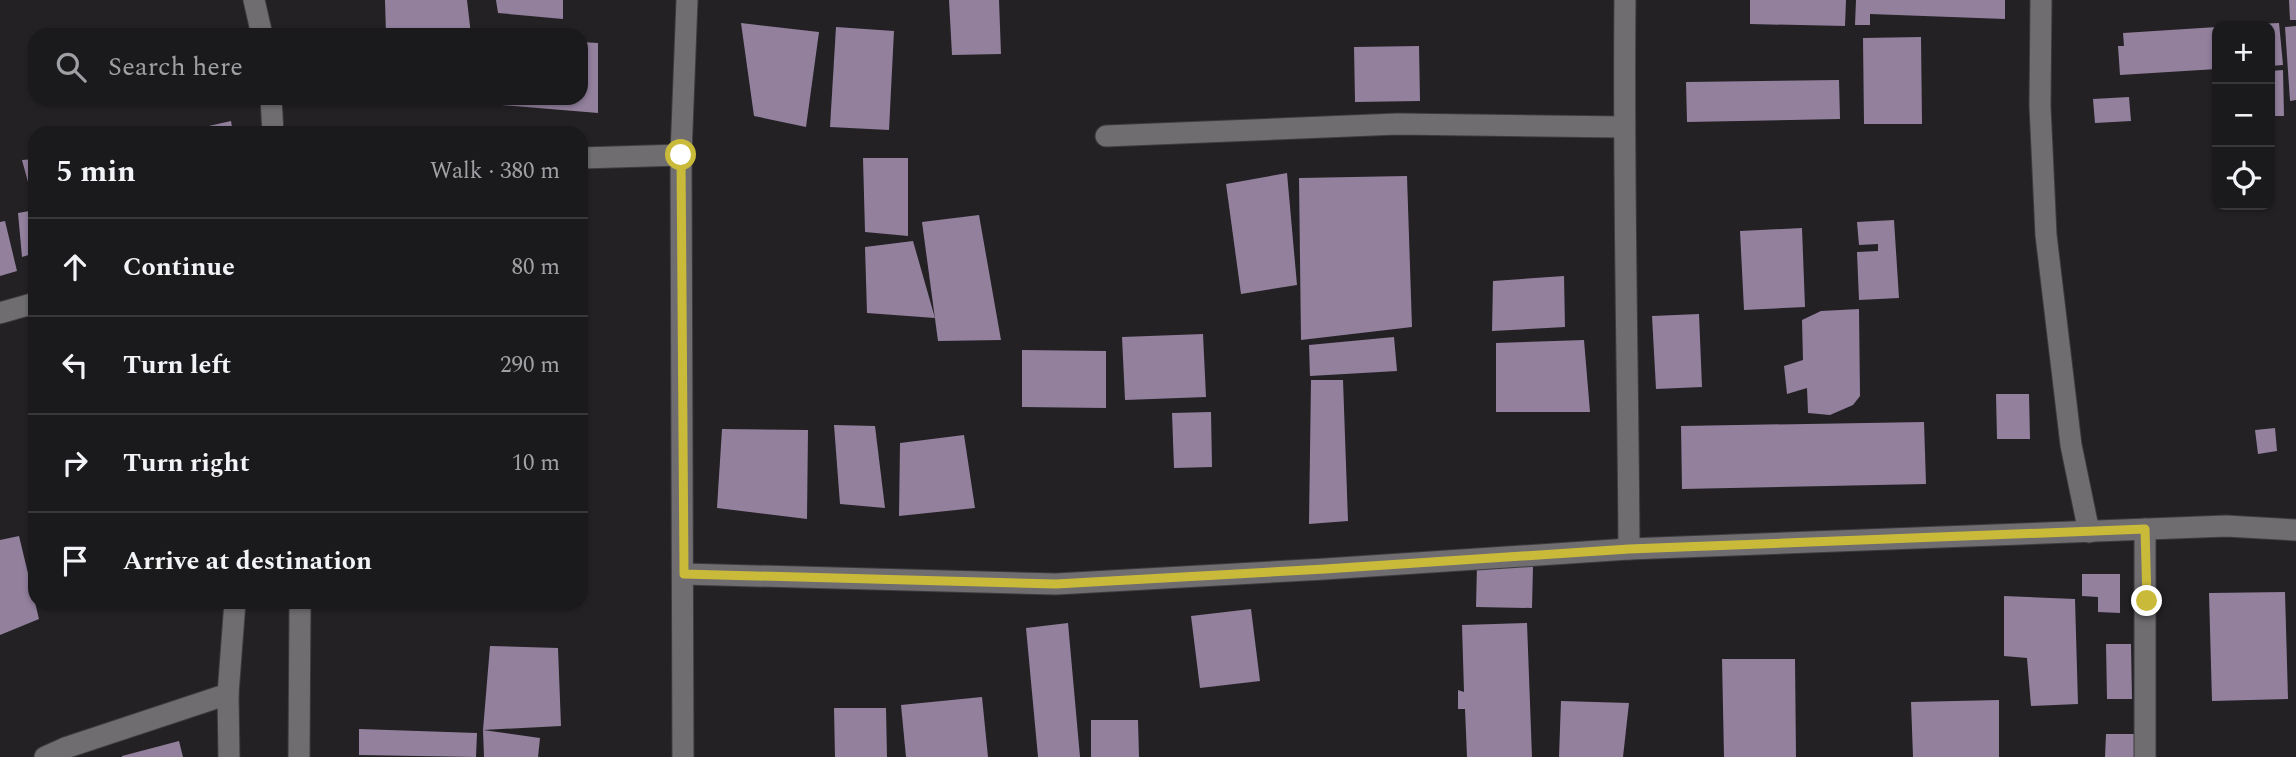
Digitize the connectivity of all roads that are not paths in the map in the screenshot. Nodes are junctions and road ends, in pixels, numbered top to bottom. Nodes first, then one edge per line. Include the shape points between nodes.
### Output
1 (254, 0) edge
2 (687, 0) edge
3 (1626, 0) edge
4 (2041, 0) edge
5 (260, 28) edge
6 (272, 105) edge
7 (273, 126) edge
8 (1623, 127) junction
9 (1106, 136) dead end
10 (681, 155) junction
11 (588, 158) edge
12 (28, 305) edge
13 (0, 313) edge
14 (2145, 529) junction
15 (2296, 530) edge
16 (2089, 532) junction
17 (1629, 549) junction
18 (684, 574) junction
19 (234, 609) edge
20 (300, 609) edge
21 (228, 694) junction
22 (45, 757) edge
23 (229, 757) edge
24 (299, 757) edge
25 (682, 757) edge
26 (2145, 757) edge

1 - 5 street
2 - 10 street
3 - 8 street
4 - 16 street via 2046,235 2071,445
6 - 7 street
8 - 9 street via 1397,124
8 - 17 street
10 - 11 street
10 - 18 street
12 - 13 street
14 - 15 street via 2226,526
14 - 16 street
14 - 26 street
16 - 17 street
17 - 18 street via 1056,584
18 - 25 street
19 - 21 street
20 - 24 street
21 - 22 street
21 - 23 street

